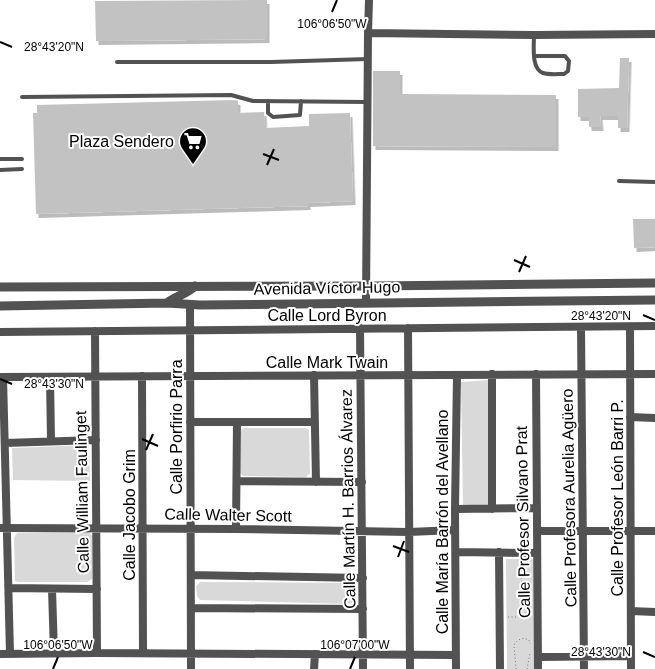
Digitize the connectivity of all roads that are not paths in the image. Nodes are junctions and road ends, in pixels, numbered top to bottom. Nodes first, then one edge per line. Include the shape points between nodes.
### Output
1 (369, 0) edge
2 (368, 33) junction
3 (655, 34) edge
4 (534, 35) junction
5 (535, 56) junction
6 (368, 59) junction
7 (117, 62) dead end
8 (22, 97) dead end
9 (268, 101) junction
10 (301, 101) junction
11 (368, 102) junction
12 (0, 159) edge
13 (22, 159) dead end
14 (22, 169) dead end
15 (0, 170) edge
16 (619, 181) dead end
17 (655, 182) edge
18 (655, 283) edge
19 (195, 286) junction
20 (367, 286) junction
21 (0, 287) edge
22 (23, 287) junction
23 (0, 293) edge
24 (655, 300) edge
25 (366, 302) junction
26 (167, 303) junction
27 (190, 304) junction
28 (0, 306) edge
29 (655, 326) edge
30 (581, 327) junction
31 (630, 327) junction
32 (360, 328) junction
33 (408, 328) junction
34 (190, 330) junction
35 (95, 331) junction
36 (0, 332) edge
37 (492, 374) junction
38 (536, 374) junction
39 (581, 374) junction
40 (630, 374) junction
41 (655, 374) edge
42 (314, 375) junction
43 (409, 375) junction
44 (457, 375) junction
45 (142, 376) junction
46 (190, 376) junction
47 (361, 376) junction
48 (2, 377) edge
49 (50, 377) junction
50 (95, 377) junction
51 (630, 418) junction
52 (655, 418) edge
53 (190, 422) junction
54 (237, 422) junction
55 (314, 422) junction
56 (96, 440) junction
57 (51, 441) junction
58 (5, 443) junction
59 (237, 481) junction
60 (316, 482) junction
61 (362, 482) junction
62 (537, 508) junction
63 (455, 509) junction
64 (492, 509) junction
65 (4, 528) edge
66 (143, 528) junction
67 (97, 529) junction
68 (190, 529) junction
69 (236, 529) junction
70 (455, 530) junction
71 (362, 531) junction
72 (537, 531) junction
73 (583, 531) junction
74 (631, 531) junction
75 (655, 531) edge
76 (409, 532) junction
77 (456, 552) junction
78 (499, 552) junction
79 (537, 553) junction
80 (191, 575) junction
81 (363, 578) junction
82 (9, 588) junction
83 (52, 589) junction
84 (97, 589) junction
85 (191, 608) junction
86 (363, 610) junction
87 (631, 611) junction
88 (655, 612) edge
89 (54, 653) junction
90 (97, 653) junction
91 (143, 653) junction
92 (191, 653) junction
93 (0, 654) edge
94 (10, 654) junction
95 (315, 654) junction
96 (363, 655) junction
97 (456, 655) junction
98 (410, 656) junction
99 (631, 656) junction
100 (538, 657) junction
101 (584, 657) junction
102 (191, 669) edge
103 (314, 669) edge
104 (363, 669) edge
105 (410, 669) edge
106 (456, 669) edge
107 (500, 669) edge
108 (538, 669) edge
109 (584, 669) edge
110 (631, 669) edge

1 - 2 street
2 - 4 street
2 - 6 street
3 - 4 street
4 - 5 lane
5 - 5 lane via 536,67 544,74 564,74 569,67 566,56
6 - 7 lane
6 - 11 street
8 - 9 lane via 231,95
9 - 10 lane
9 - 10 lane via 268,113 273,117 300,116
10 - 11 lane
11 - 20 street
12 - 13 lane
14 - 15 lane
16 - 17 lane
18 - 20 street, Avenida Víctor Hugo
19 - 20 street, Avenida Víctor Hugo
19 - 22 street, Avenida Víctor Hugo
19 - 26 street
20 - 25 street
21 - 22 street, Avenida Víctor Hugo
22 - 23 street via 14,292
24 - 25 street, Avenida Víctor Hugo
25 - 27 street, Avenida Víctor Hugo
26 - 27 street, Avenida Víctor Hugo
26 - 28 street, Avenida Víctor Hugo
27 - 34 street, Calle Porfirio Parra
29 - 31 street, Calle Lord Byron
30 - 31 street, Calle Lord Byron
30 - 33 street, Calle Lord Byron
30 - 39 street, Calle Profesora Aurelia Agüero
31 - 40 street, Calle Profesor León Barri P.
32 - 33 street, Calle Lord Byron
32 - 34 street, Calle Lord Byron
32 - 47 street, Calle Martín H. Barrios Álvarez
33 - 43 street
34 - 35 street, Calle Lord Byron
34 - 46 street, Calle Porfirio Parra
35 - 36 street, Calle Lord Byron
35 - 50 street, Calle William Faulinget
37 - 38 street, Calle Mark Twain
37 - 44 street, Calle Mark Twain
37 - 64 street
38 - 39 street, Calle Mark Twain
38 - 62 street, Calle Profesor Silvano Prat
39 - 40 street, Calle Mark Twain
39 - 73 street, Calle Profesora Aurelia Agüero
40 - 41 street, Calle Mark Twain
40 - 51 street, Calle Profesor León Barri P.
42 - 46 street, Calle Mark Twain
42 - 47 street, Calle Mark Twain
42 - 55 street
43 - 44 street, Calle Mark Twain
43 - 47 street, Calle Mark Twain
43 - 76 street
44 - 63 street, Calle María Barrón del Avellano
45 - 46 street, Calle Mark Twain
45 - 50 street, Calle Mark Twain
45 - 66 street, Calle Jacobo Grim
46 - 53 street, Calle Porfirio Parra
47 - 61 street, Calle Martín H. Barrios Álvarez
48 - 49 street, Calle Mark Twain
48 - 58 street
49 - 50 street, Calle Mark Twain
49 - 57 street
50 - 56 street, Calle William Faulinget
51 - 52 street
51 - 74 street, Calle Profesor León Barri P.
53 - 54 street
53 - 68 street, Calle Porfirio Parra
54 - 55 street
54 - 59 street
55 - 60 street
56 - 57 street
56 - 67 street, Calle William Faulinget
57 - 58 street
58 - 65 street
59 - 60 street
59 - 69 street
60 - 61 street
61 - 71 street, Calle Martín H. Barrios Álvarez
62 - 64 street
62 - 72 street, Calle Profesor Silvano Prat
63 - 64 street
63 - 70 street, Calle María Barrón del Avellano
65 - 67 street, Calle Walter Scott
65 - 82 street
66 - 67 street, Calle Walter Scott
66 - 68 street, Calle Walter Scott
66 - 91 street, Calle Jacobo Grim
67 - 84 street, Calle William Faulinget
68 - 69 street, Calle Walter Scott
68 - 80 street, Calle Porfirio Parra
69 - 71 street, Calle Walter Scott
70 - 76 street, Calle Walter Scott
70 - 77 street, Calle María Barrón del Avellano
71 - 76 street, Calle Walter Scott
71 - 81 street, Calle Martín H. Barrios Álvarez
72 - 73 street
72 - 79 street, Calle Profesor Silvano Prat
73 - 74 street
73 - 101 street, Calle Profesora Aurelia Agüero
74 - 75 street
74 - 87 street, Calle Profesor León Barri P.
76 - 98 street
77 - 78 street
77 - 97 street, Calle María Barrón del Avellano
78 - 79 street
78 - 107 street
79 - 100 street, Calle Profesor Silvano Prat
80 - 81 street
80 - 85 street, Calle Porfirio Parra
81 - 86 street, Calle Martín H. Barrios Álvarez
82 - 83 street
82 - 94 street
83 - 84 street
83 - 89 street
84 - 90 street, Calle William Faulinget
85 - 86 street
85 - 92 street, Calle Porfirio Parra
86 - 96 street, Calle Martín H. Barrios Álvarez
87 - 88 street
87 - 99 street, Calle Profesor León Barri P.
89 - 90 street
89 - 94 street
90 - 91 street
91 - 92 street
92 - 95 street
92 - 102 street, Calle Porfirio Parra
93 - 94 street
95 - 96 street
95 - 103 street
96 - 98 street
96 - 104 street, Calle Martín H. Barrios Álvarez
97 - 98 street
97 - 106 street, Calle María Barrón del Avellano
98 - 105 street
99 - 101 street
99 - 110 street, Calle Profesor León Barri P.
100 - 101 street
100 - 108 street, Calle Profesor Silvano Prat
101 - 109 street, Calle Profesora Aurelia Agüero

